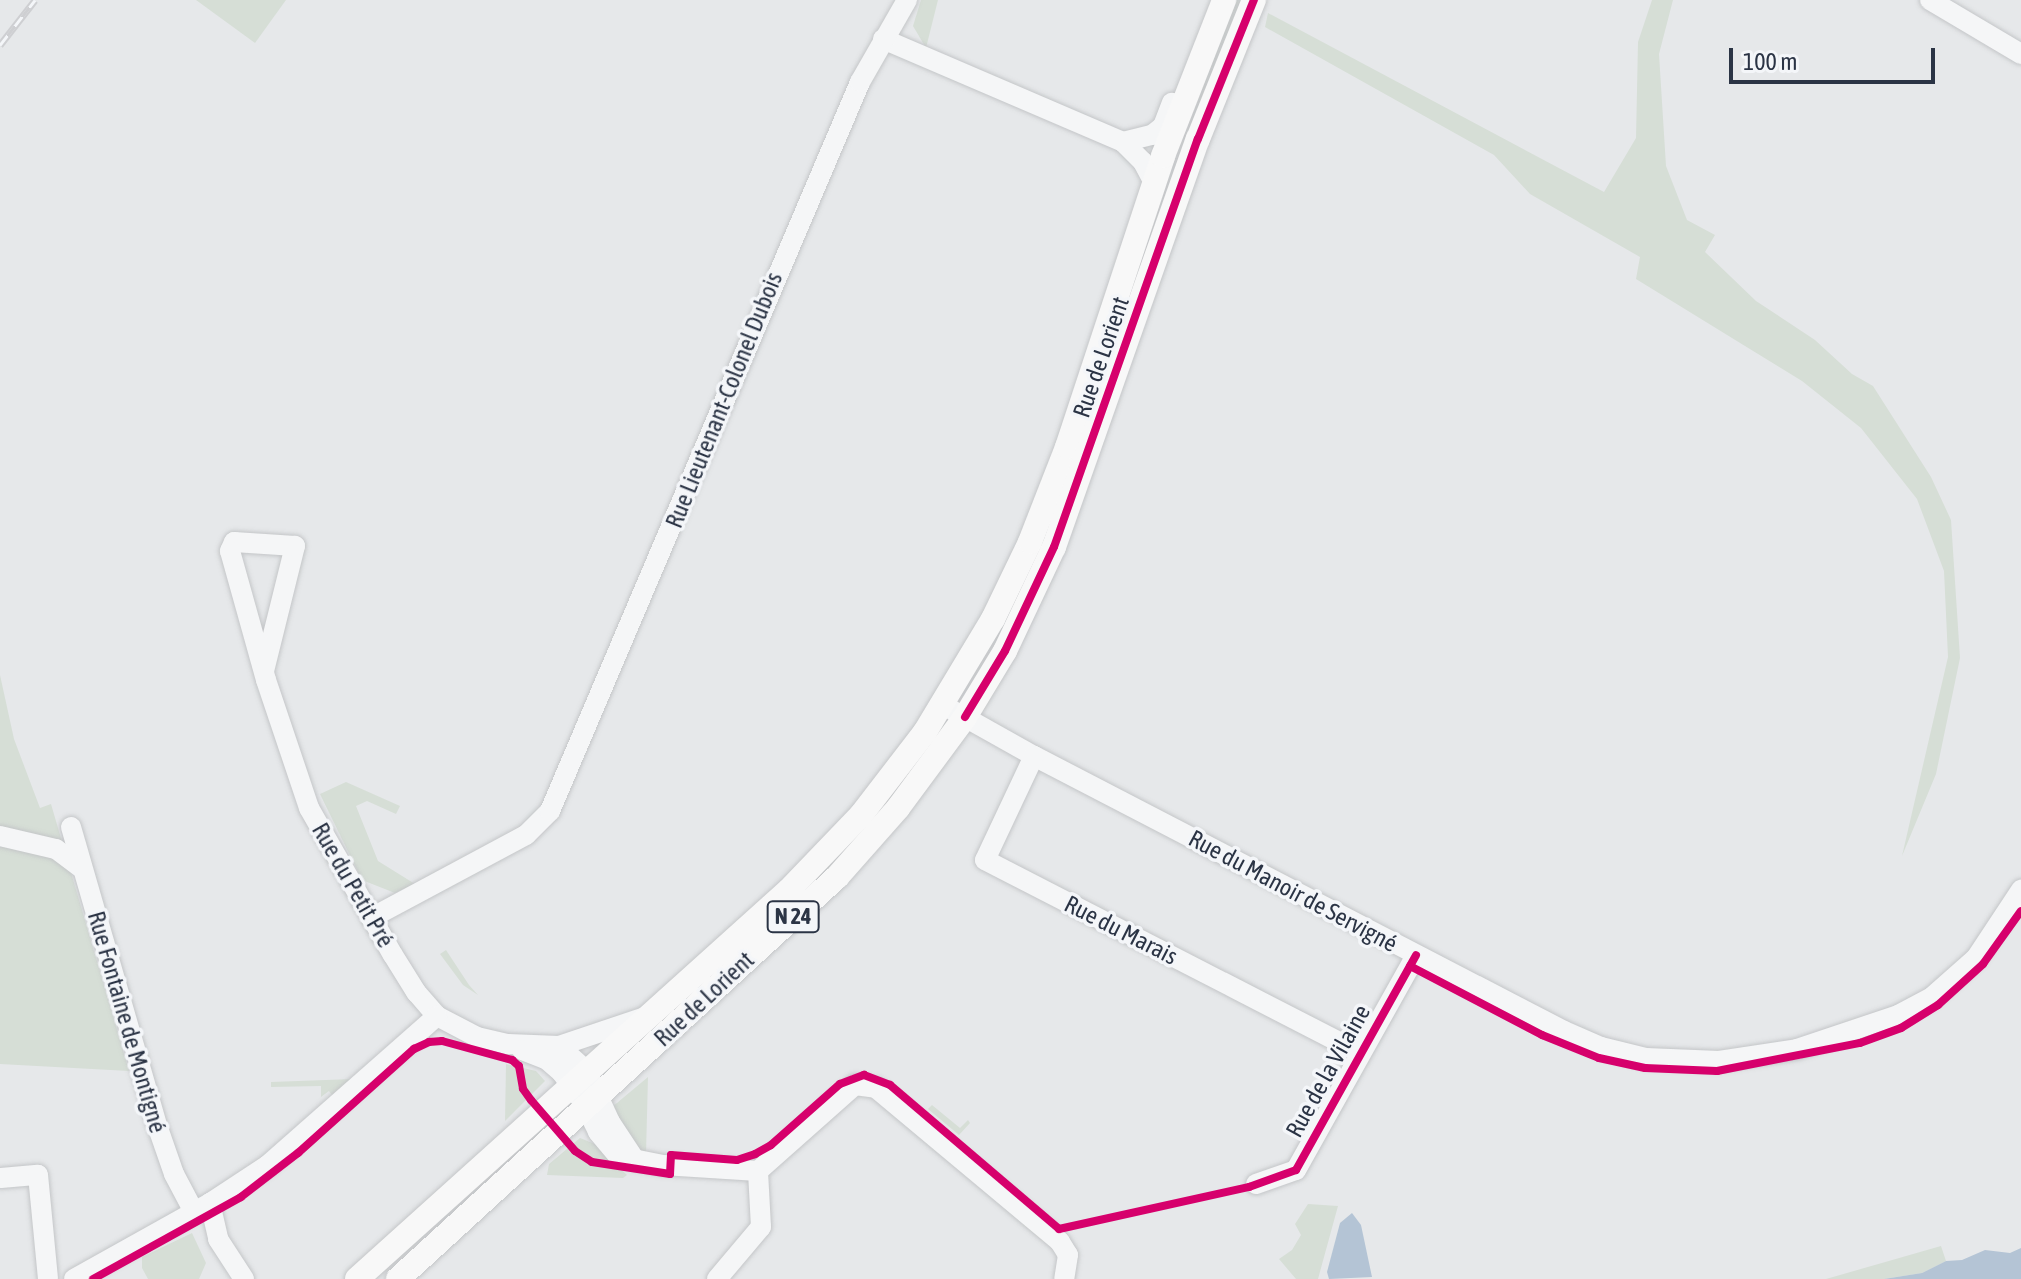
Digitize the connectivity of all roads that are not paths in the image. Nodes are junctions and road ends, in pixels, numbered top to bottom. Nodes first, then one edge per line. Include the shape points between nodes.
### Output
1 (907, 0) edge
2 (1224, 0) edge
3 (1254, 0) edge
4 (1930, 0) edge
5 (1212, 27) junction
6 (883, 39) junction
7 (2021, 54) edge
8 (1123, 142) junction
9 (1163, 156) junction
10 (1183, 182) junction
11 (1154, 183) junction
12 (1077, 453) junction
13 (264, 671) junction
14 (943, 705) junction
15 (965, 717) junction
16 (1034, 756) junction
17 (71, 827) dead end
18 (0, 836) edge
19 (80, 867) junction
20 (2021, 890) edge
21 (797, 898) junction
22 (371, 918) junction
23 (1416, 955) junction
24 (437, 1016) junction
25 (649, 1016) junction
26 (508, 1044) junction
27 (559, 1046) junction
28 (1359, 1052) junction
29 (578, 1077) junction
30 (591, 1100) junction
31 (758, 1171) junction
32 (1, 1178) edge
33 (1256, 1184) dead end
34 (202, 1208) junction
35 (428, 1251) junction
36 (356, 1278) edge
37 (48, 1279) edge
38 (74, 1279) edge
39 (244, 1279) edge
40 (398, 1279) edge
41 (417, 1279) edge
42 (717, 1279) edge
43 (1064, 1279) edge

1 - 6 street, Rue Lieutenant-Colonel Dubois
2 - 5 main road, Rue de Lorient / N 24
3 - 10 main road, Rue de Lorient / N 24
4 - 7 street
5 - 8 street, Rue de Lorient via 1200,37 1163,126 1152,135
5 - 9 main road, Rue de Lorient / N 24
6 - 8 street
6 - 22 street, Rue Lieutenant-Colonel Dubois via 782,261 550,811 526,835
8 - 11 street
9 - 10 street
9 - 11 main road, Rue de Lorient / N 24
10 - 12 main road, Rue de Lorient / N 24
11 - 12 main road, Rue de Lorient / N 24
12 - 14 main road, Rue de Lorient / N 24
12 - 15 main road, Rue de Lorient / N 24 via 1034,593
13 - 13 street, Rue du Petit Pré via 295,546 234,542 230,551
13 - 22 street, Rue du Petit Pré via 309,808
14 - 15 street, Rue du Manoir de Servigné
14 - 21 main road, Rue de Lorient / N 24
15 - 16 street, Rue du Manoir de Servigné
15 - 21 main road, Rue de Lorient / N 24 via 888,820 837,877
16 - 23 street, Rue du Manoir de Servigné
16 - 28 street, Rue du Marais via 985,860
17 - 19 street, Rue Fontaine de Montigné
18 - 19 street via 56,849
19 - 34 street, Rue Fontaine de Montigné via 167,1158
20 - 23 street, Rue du Manoir de Servigné via 1976,958 1933,996 1857,1031 1797,1049 1719,1061 1646,1058 1601,1047
21 - 25 main road, Rue de Lorient / N 24
21 - 30 main road, Rue de Lorient / N 24
22 - 24 street, Rue du Petit Pré via 416,992
23 - 28 street, Rue de la Vilaine
24 - 26 street, Rue du Petit Pré via 477,1037
24 - 34 street via 268,1165
25 - 27 street, Rue du Petit Pré
25 - 29 main road, Rue de Lorient / N 24
26 - 27 street, Rue du Petit Pré
26 - 29 street, Rue du Petit Pré
27 - 29 street
28 - 33 street, Rue de la Vilaine via 1296,1170
29 - 30 street
29 - 36 main road, Rue de Lorient / N 24
30 - 31 street via 609,1147 618,1156 663,1165
30 - 35 main road, Rue de Lorient / N 24
31 - 42 street via 761,1227
31 - 43 street via 855,1085 876,1088 1060,1242 1068,1255
32 - 37 street via 38,1175
34 - 38 street
34 - 39 street, Rue Fontaine de Montigné
35 - 40 main road, Rue de Lorient / N 24
35 - 41 street

